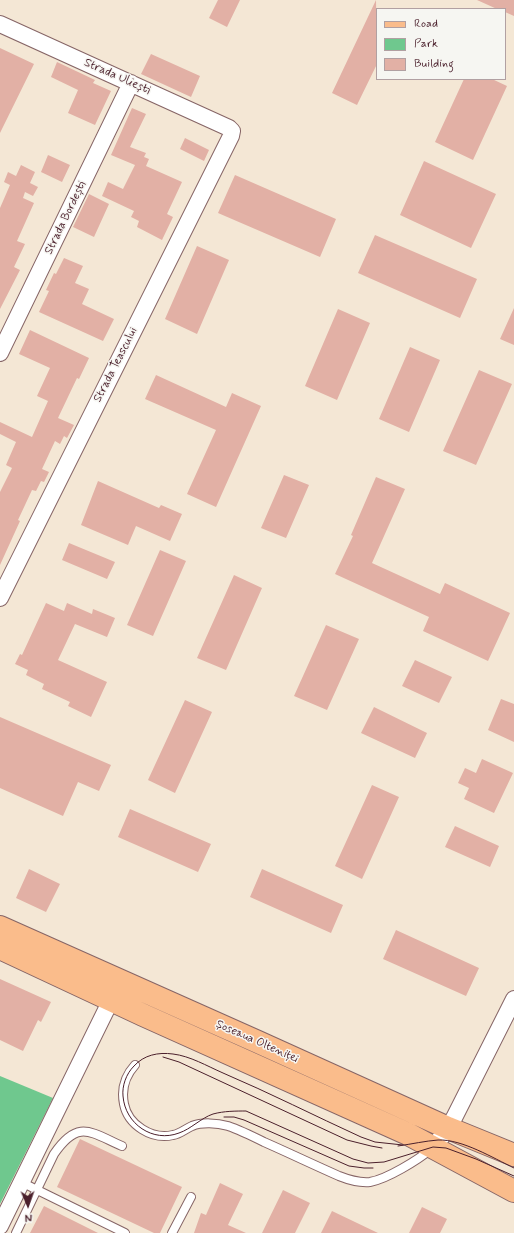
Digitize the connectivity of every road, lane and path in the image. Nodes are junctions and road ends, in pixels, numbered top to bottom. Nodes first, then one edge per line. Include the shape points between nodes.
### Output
1 (0, 24) edge
2 (131, 83) junction
3 (232, 131) joint
4 (0, 353) edge
5 (0, 598) edge
6 (0, 927) edge
7 (0, 948) edge
8 (514, 999) edge
9 (111, 1000) junction
10 (135, 1065) dead end
11 (448, 1128) junction
12 (122, 1146) dead end
13 (433, 1147) junction
14 (514, 1155) edge
15 (21, 1182) junction
16 (507, 1188) edge
17 (37, 1190) junction
18 (191, 1197) dead end
19 (0, 1226) edge
20 (16, 1233) edge
21 (125, 1233) edge
22 (172, 1233) edge

1 - 2 street, Strada Uliești
2 - 3 street, Strada Uliești
2 - 4 street, Strada Bordești
3 - 5 street, Strada Teascului
6 - 11 main road, Șoseaua Olteniței
7 - 9 main road, Șoseaua Olteniței
8 - 11 street
9 - 13 main road, Șoseaua Olteniței
9 - 15 street
10 - 13 lane via 126,1077 124,1106 136,1125 153,1135 172,1136 193,1126 210,1124 230,1127 332,1173 355,1181 369,1182 412,1162
11 - 13 street
11 - 14 main road, Șoseaua Olteniței
12 - 17 lane via 92,1133 80,1131 72,1134 54,1154
13 - 16 main road, Șoseaua Olteniței
14 - 16 main road
15 - 17 lane
15 - 19 street
17 - 20 lane
17 - 21 lane
18 - 22 lane

